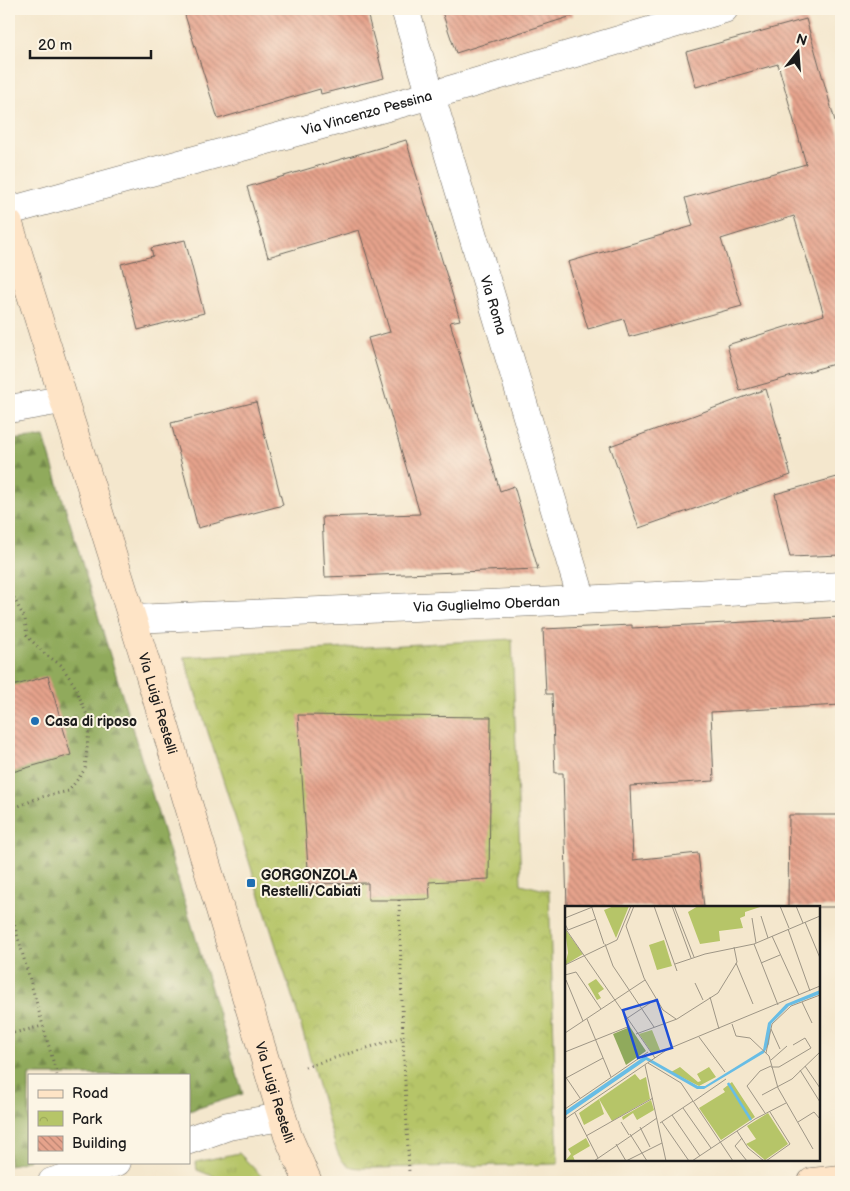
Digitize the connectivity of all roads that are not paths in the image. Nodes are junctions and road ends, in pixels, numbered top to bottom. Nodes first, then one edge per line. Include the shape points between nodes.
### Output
1 (405, 9) edge
2 (724, 9) edge
3 (431, 95) junction
4 (9, 212) edge
5 (9, 224) edge
6 (62, 400) junction
7 (9, 409) edge
8 (841, 586) edge
9 (582, 600) junction
10 (132, 619) junction
11 (282, 1118) junction
12 (190, 1140) edge
13 (110, 1164) edge
14 (841, 1179) edge
15 (52, 1182) edge
16 (308, 1182) edge
17 (812, 1182) edge

1 - 3 street, Via Roma
2 - 3 street, Via Vincenzo Pessina
3 - 4 street, Via Vincenzo Pessina
3 - 9 street, Via Roma
5 - 6 street, Via Luigi Restelli
6 - 7 street
6 - 10 street, Via Luigi Restelli
8 - 9 street, Via Guglielmo Oberdan
9 - 10 street, Via Guglielmo Oberdan
10 - 11 street, Via Luigi Restelli
11 - 12 street via 228,1126
11 - 16 street, Via Luigi Restelli
13 - 15 street
14 - 17 street

